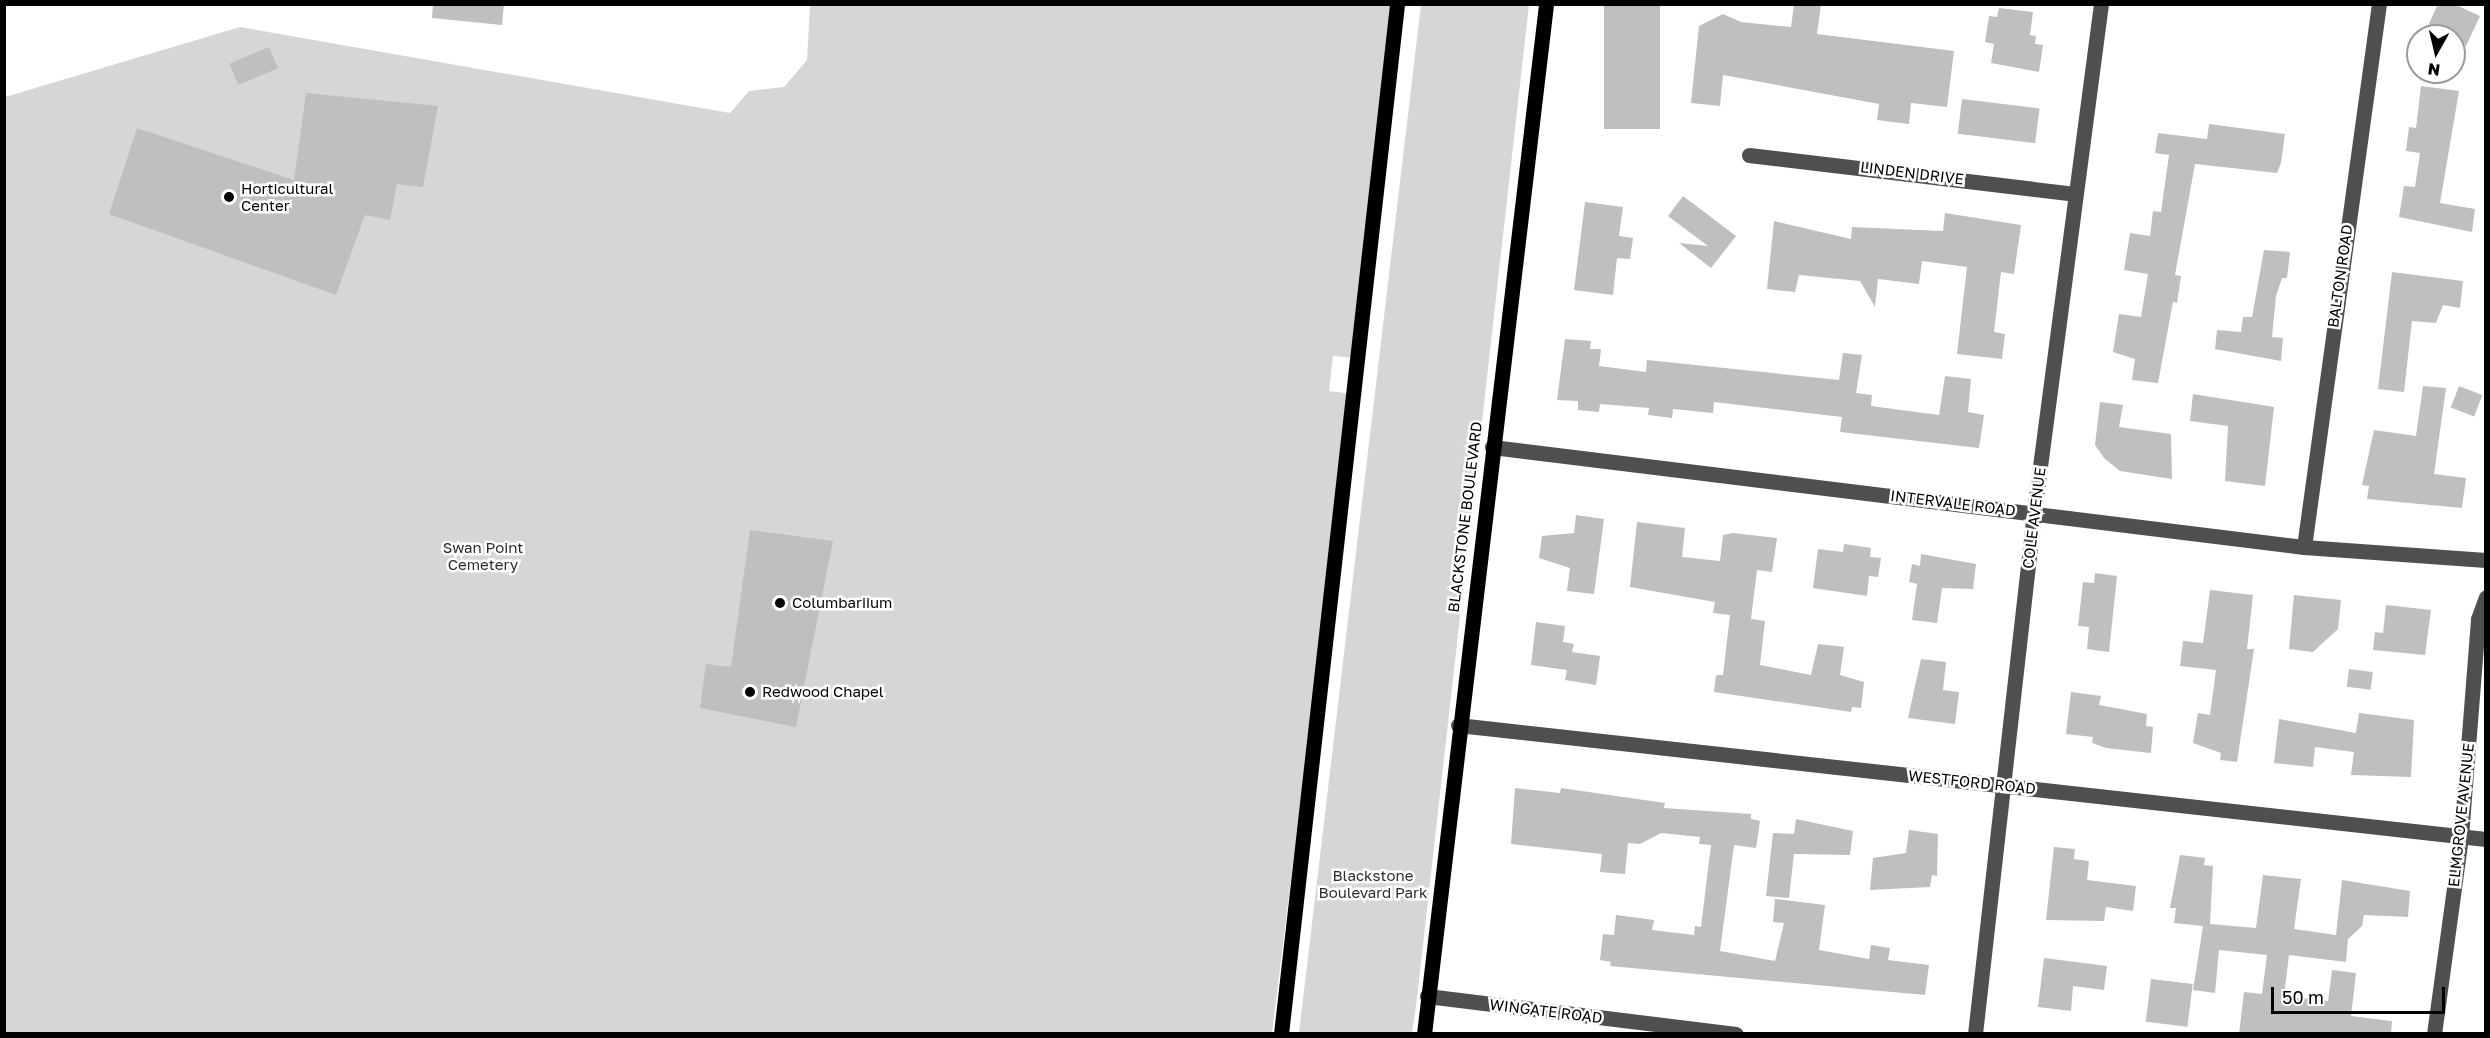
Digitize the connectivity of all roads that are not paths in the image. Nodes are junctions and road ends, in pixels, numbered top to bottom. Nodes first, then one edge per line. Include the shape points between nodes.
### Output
1 (1397, 4) edge
2 (1546, 4) edge
3 (2101, 4) edge
4 (2379, 4) edge
5 (1749, 155) dead end
6 (2075, 194) junction
7 (1492, 447) junction
8 (2034, 512) junction
9 (2304, 547) junction
10 (2486, 560) edge
11 (2486, 597) edge
12 (1458, 725) junction
13 (2003, 786) junction
14 (2461, 836) junction
15 (2486, 839) edge
16 (1427, 996) junction
17 (1281, 1034) edge
18 (1424, 1034) edge
19 (1736, 1034) edge
20 (1975, 1034) edge
21 (2434, 1034) edge

1 - 17 main road
2 - 7 main road, BLACKSTONE BOULEVARD
3 - 6 street, COLE AVENUE
4 - 9 street, BALTON ROAD
5 - 6 street, LINDEN DRIVE
6 - 8 street, COLE AVENUE
7 - 8 street, INTERVALE ROAD
7 - 12 main road, BLACKSTONE BOULEVARD
8 - 9 street, INTERVALE ROAD
8 - 13 street, COLE AVENUE
9 - 10 street, INTERVALE ROAD
11 - 14 street, ELMGROVE AVENUE via 2478,619
12 - 13 street, WESTFORD ROAD
12 - 16 main road, BLACKSTONE BOULEVARD
13 - 14 street, WESTFORD ROAD
13 - 20 street, COLE AVENUE
14 - 15 street, WESTFORD ROAD
14 - 21 street, ELMGROVE AVENUE
16 - 18 main road, BLACKSTONE BOULEVARD
16 - 19 street, WINGATE ROAD

